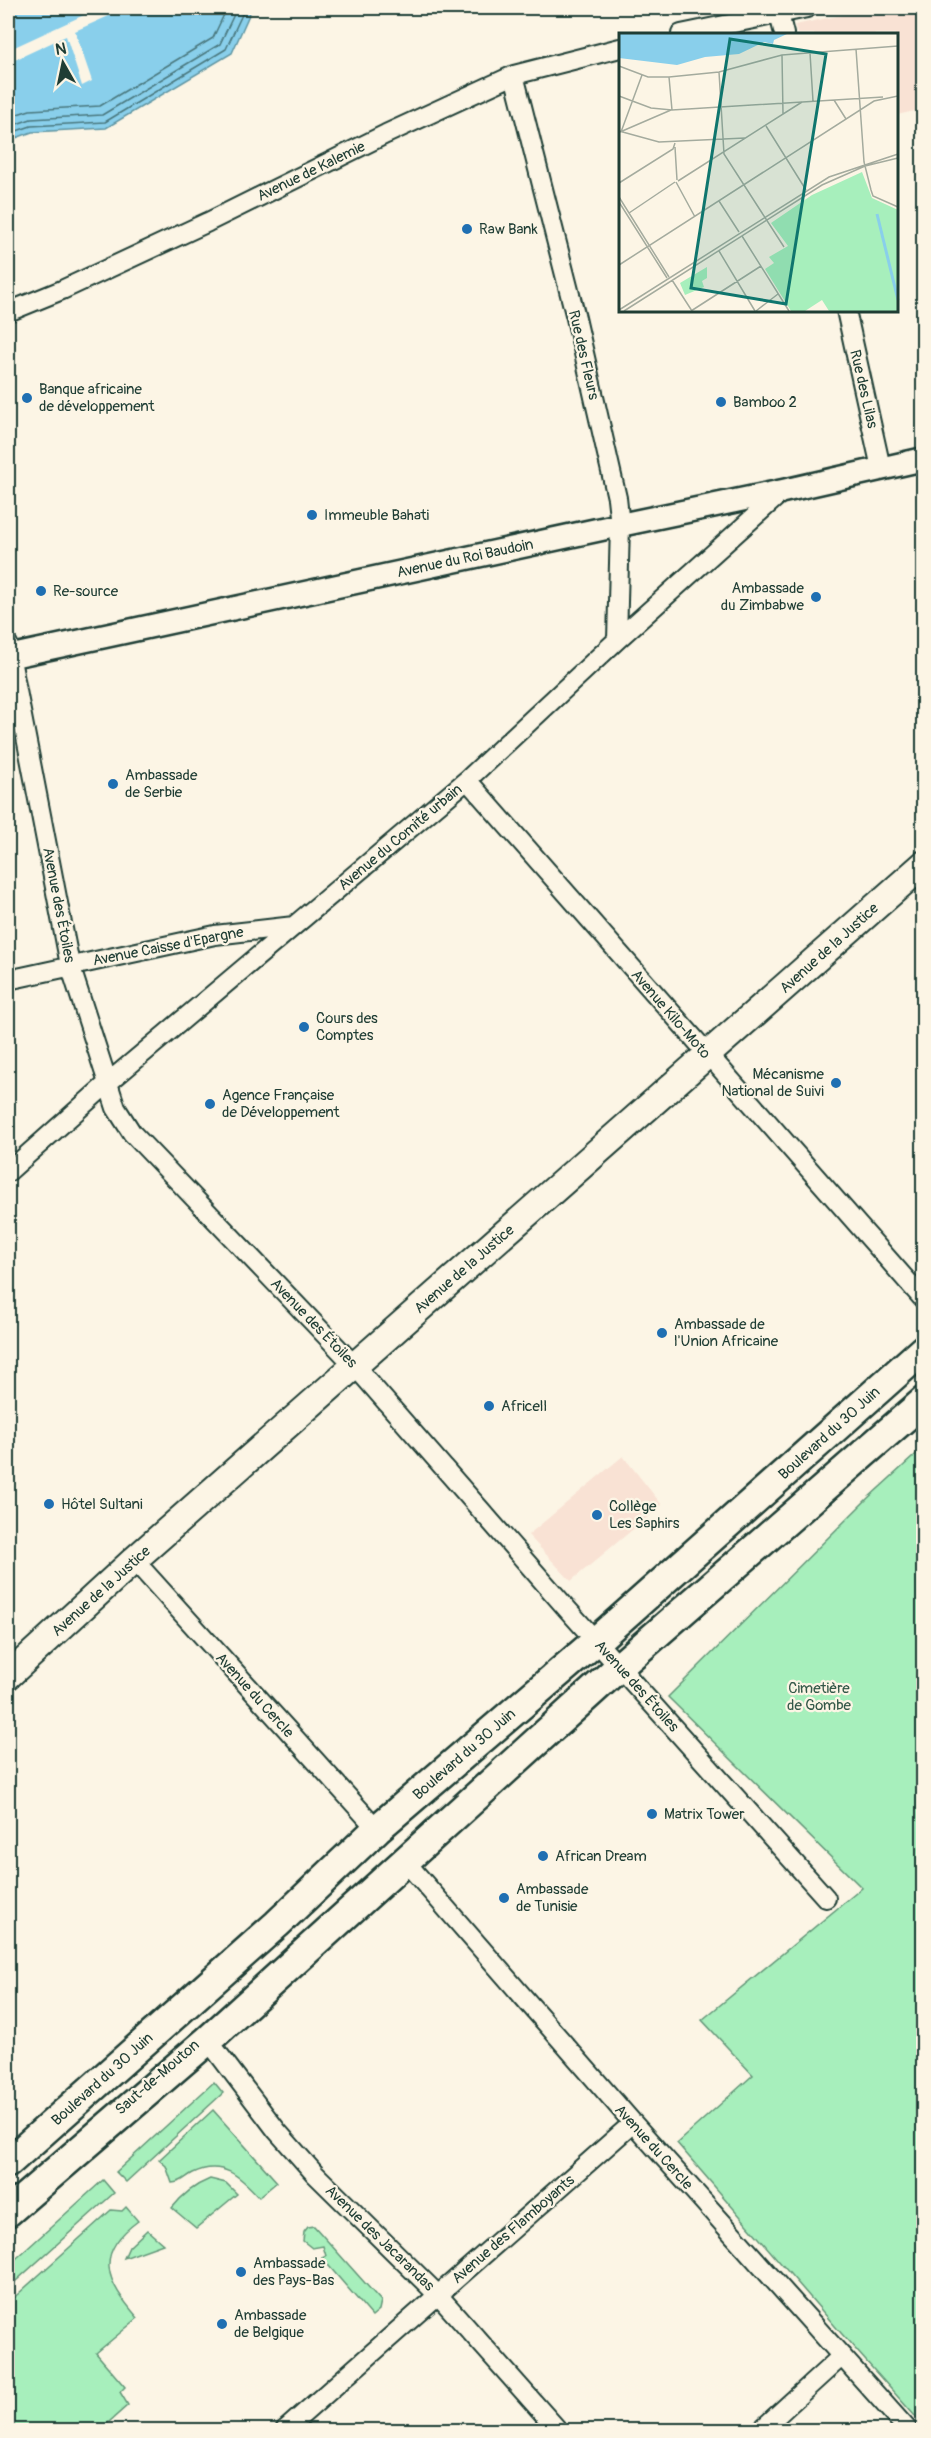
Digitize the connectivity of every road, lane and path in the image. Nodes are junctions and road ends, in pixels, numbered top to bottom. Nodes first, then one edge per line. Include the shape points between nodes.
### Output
1 (807, 8) edge
2 (779, 14) junction
3 (686, 33) edge
4 (784, 33) edge
5 (619, 49) edge
6 (514, 75) junction
7 (8, 312) edge
8 (846, 312) edge
9 (924, 459) edge
10 (881, 468) junction
11 (783, 492) junction
12 (620, 525) junction
13 (617, 640) junction
14 (8, 652) edge
15 (467, 780) junction
16 (924, 864) edge
17 (294, 926) junction
18 (70, 965) junction
19 (8, 980) edge
20 (708, 1056) junction
21 (109, 1082) junction
22 (8, 1172) edge
23 (924, 1300) edge
24 (924, 1349) edge
25 (354, 1365) junction
26 (924, 1401) edge
27 (134, 1560) junction
28 (596, 1641) junction
29 (620, 1666) junction
30 (8, 1677) edge
31 (376, 1829) junction
32 (404, 1860) junction
33 (826, 1898) dead end
34 (277, 1924) junction
35 (306, 1949) junction
36 (208, 2040) junction
37 (633, 2123) junction
38 (8, 2163) edge
39 (8, 2171) edge
40 (8, 2205) edge
41 (8, 2212) edge
42 (438, 2295) junction
43 (842, 2356) junction
44 (285, 2430) edge
45 (558, 2430) edge
46 (761, 2430) edge
47 (908, 2430) edge

1 - 2 street
2 - 3 street
2 - 4 street
5 - 6 street, Avenue de Kalemie
6 - 7 street, Avenue de Kalemie via 208,222
6 - 12 street, Rue des Fleurs via 576,318
8 - 10 street, Rue des Lilas
9 - 10 street, Avenue du Roi Baudoin
10 - 11 street, Avenue du Roi Baudoin
11 - 12 street, Avenue du Roi Baudoin
11 - 13 street, Avenue du Comité urbain
12 - 13 street, Rue des Fleurs
12 - 14 street, Avenue du Roi Baudoin
13 - 15 street, Avenue du Comité urbain
14 - 18 street, Avenue des Étoiles
15 - 17 street, Avenue du Comité urbain
15 - 20 street, Avenue Kilo-Moto
16 - 20 main road, Avenue de la Justice
17 - 18 street, Avenue Caisse d'Epargne via 215,935
17 - 21 street, Avenue du Comité urbain
18 - 19 street, Avenue Caisse d'Epargne
18 - 21 street, Avenue des Étoiles
20 - 23 street, Avenue Kilo-Moto
20 - 25 main road, Avenue de la Justice
21 - 22 street, Avenue du Comité urbain
21 - 25 street, Avenue des Étoiles via 116,1108 132,1133
24 - 28 main road, Boulevard du 30 Juin
25 - 27 main road, Avenue de la Justice
25 - 28 street, Avenue des Étoiles
26 - 29 main road
27 - 30 main road, Avenue de la Justice
27 - 31 street, Avenue du Cercle
28 - 29 street, Avenue des Étoiles
28 - 31 main road, Boulevard du 30 Juin
29 - 32 main road
29 - 33 street, Avenue des Étoiles
31 - 34 main road, Boulevard du 30 Juin
32 - 35 main road
32 - 37 street, Avenue du Cercle
34 - 38 main road, Boulevard du 30 Juin
34 - 39 main road, Saut-de-Mouton
35 - 36 main road
35 - 40 main road, Saut-de-Mouton
36 - 41 main road
36 - 42 street, Avenue des Jacarandas via 315,2174
37 - 42 street, Avenue des Flamboyants
37 - 43 street, Avenue du Cercle
42 - 44 street, Avenue des Flamboyants
42 - 45 street, Avenue des Jacarandas
43 - 46 street
43 - 47 street, Avenue du Cercle

